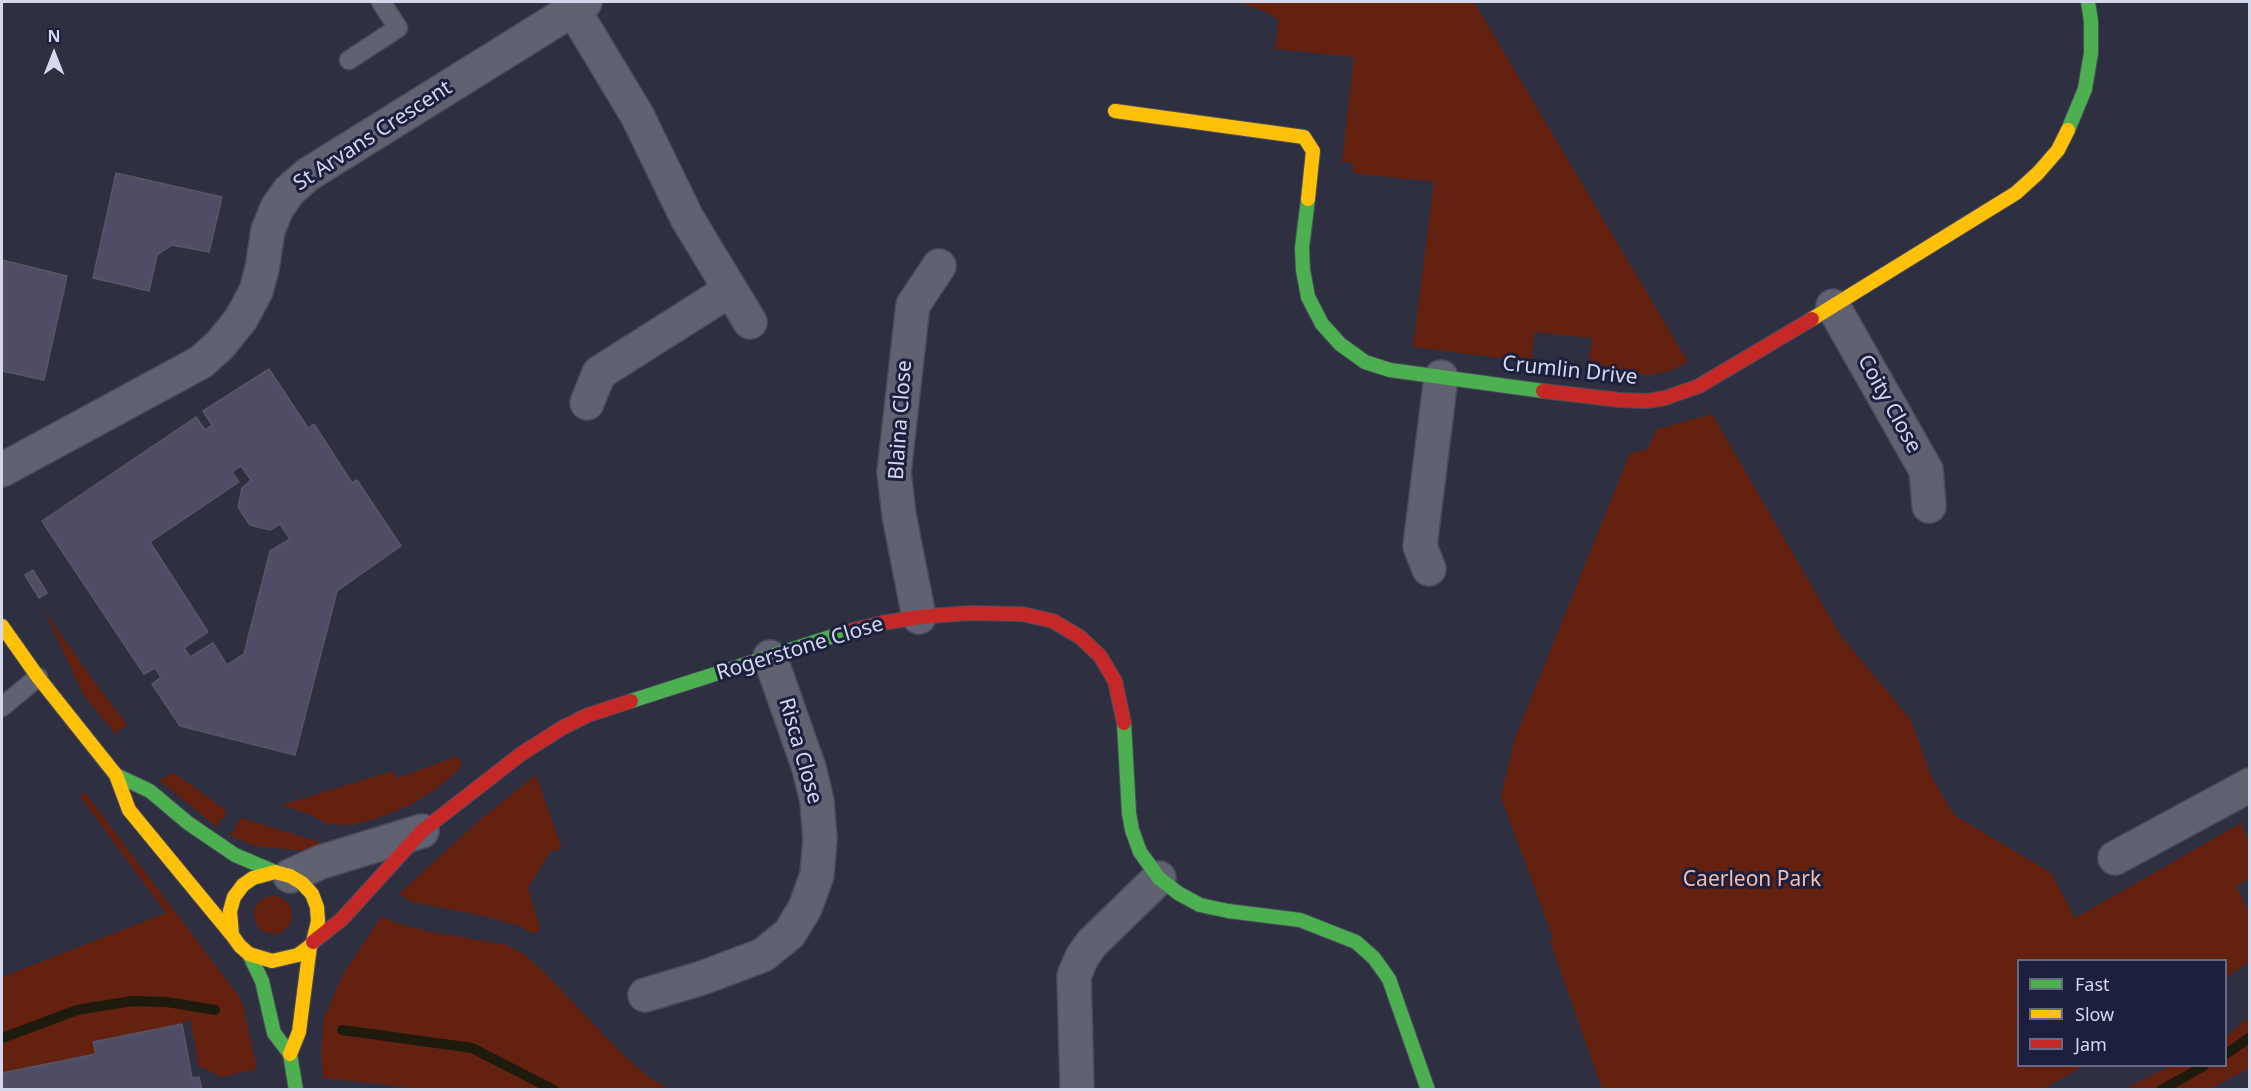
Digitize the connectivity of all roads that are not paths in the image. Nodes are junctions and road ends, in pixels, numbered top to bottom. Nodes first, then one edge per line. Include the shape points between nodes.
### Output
1 (381, 2) edge
2 (2088, 2) edge
3 (579, 5) edge
4 (349, 60) dead end
5 (1115, 111) dead end
6 (939, 266) dead end
7 (730, 290) junction
8 (1833, 306) junction
9 (750, 322) dead end
10 (1441, 377) junction
11 (587, 403) dead end
12 (2, 470) edge
13 (1929, 506) dead end
14 (1429, 569) dead end
15 (919, 617) junction
16 (2, 626) edge
17 (771, 657) junction
18 (38, 676) junction
19 (2, 706) edge
20 (116, 775) junction
21 (2250, 785) edge
22 (422, 831) junction
23 (2115, 858) dead end
24 (283, 874) junction
25 (1158, 878) junction
26 (232, 935) junction
27 (311, 944) junction
28 (249, 954) junction
29 (645, 995) dead end
30 (290, 1054) junction
31 (1077, 1088) edge
32 (296, 1089) edge
33 (1428, 1089) edge

1 - 4 lane via 398,28
2 - 8 street, Crumlin Drive via 2091,53 2085,89 2058,150 2016,193
3 - 7 street, St Arvans Crescent via 687,218
3 - 12 street, St Arvans Crescent via 306,175 289,191 268,230 262,269 251,301 227,337 201,362
5 - 10 street, Crumlin Drive via 1304,137 1313,150 1303,270 1308,297 1322,324 1340,344 1365,362 1390,370
6 - 15 street, Blaina Close via 913,305 894,472
7 - 9 street, St Arvans Crescent
7 - 11 street via 599,373
8 - 10 street, Crumlin Drive via 1699,386 1665,398 1620,400
8 - 13 street, Coity Close via 1926,470
10 - 14 street via 1420,546
15 - 17 street, Rogerstone Close via 854,630
15 - 25 street, Rogerstone Close via 969,613 1032,616 1053,621 1080,637 1100,656 1116,681 1124,713 1132,830 1140,852
16 - 18 street
17 - 22 street, Rogerstone Close via 588,715 520,754
17 - 29 street, Risca Close via 817,801 816,874 805,908 790,933 763,956
18 - 19 lane
18 - 20 street
20 - 24 street via 150,791 235,855
20 - 26 street via 129,810
21 - 23 street
22 - 24 street, Rogerstone Close
22 - 27 street, Rogerstone Close via 342,920
24 - 26 street via 253,878 243,885 230,910
24 - 27 street via 302,883 312,894 318,921
25 - 31 street via 1092,944 1074,976
25 - 33 street, Rogerstone Close via 1200,904 1300,920 1356,942 1374,958 1389,980
26 - 28 street
27 - 28 street via 298,955 272,962
27 - 30 street via 299,1032
28 - 30 street via 262,981 274,1034
30 - 32 street

